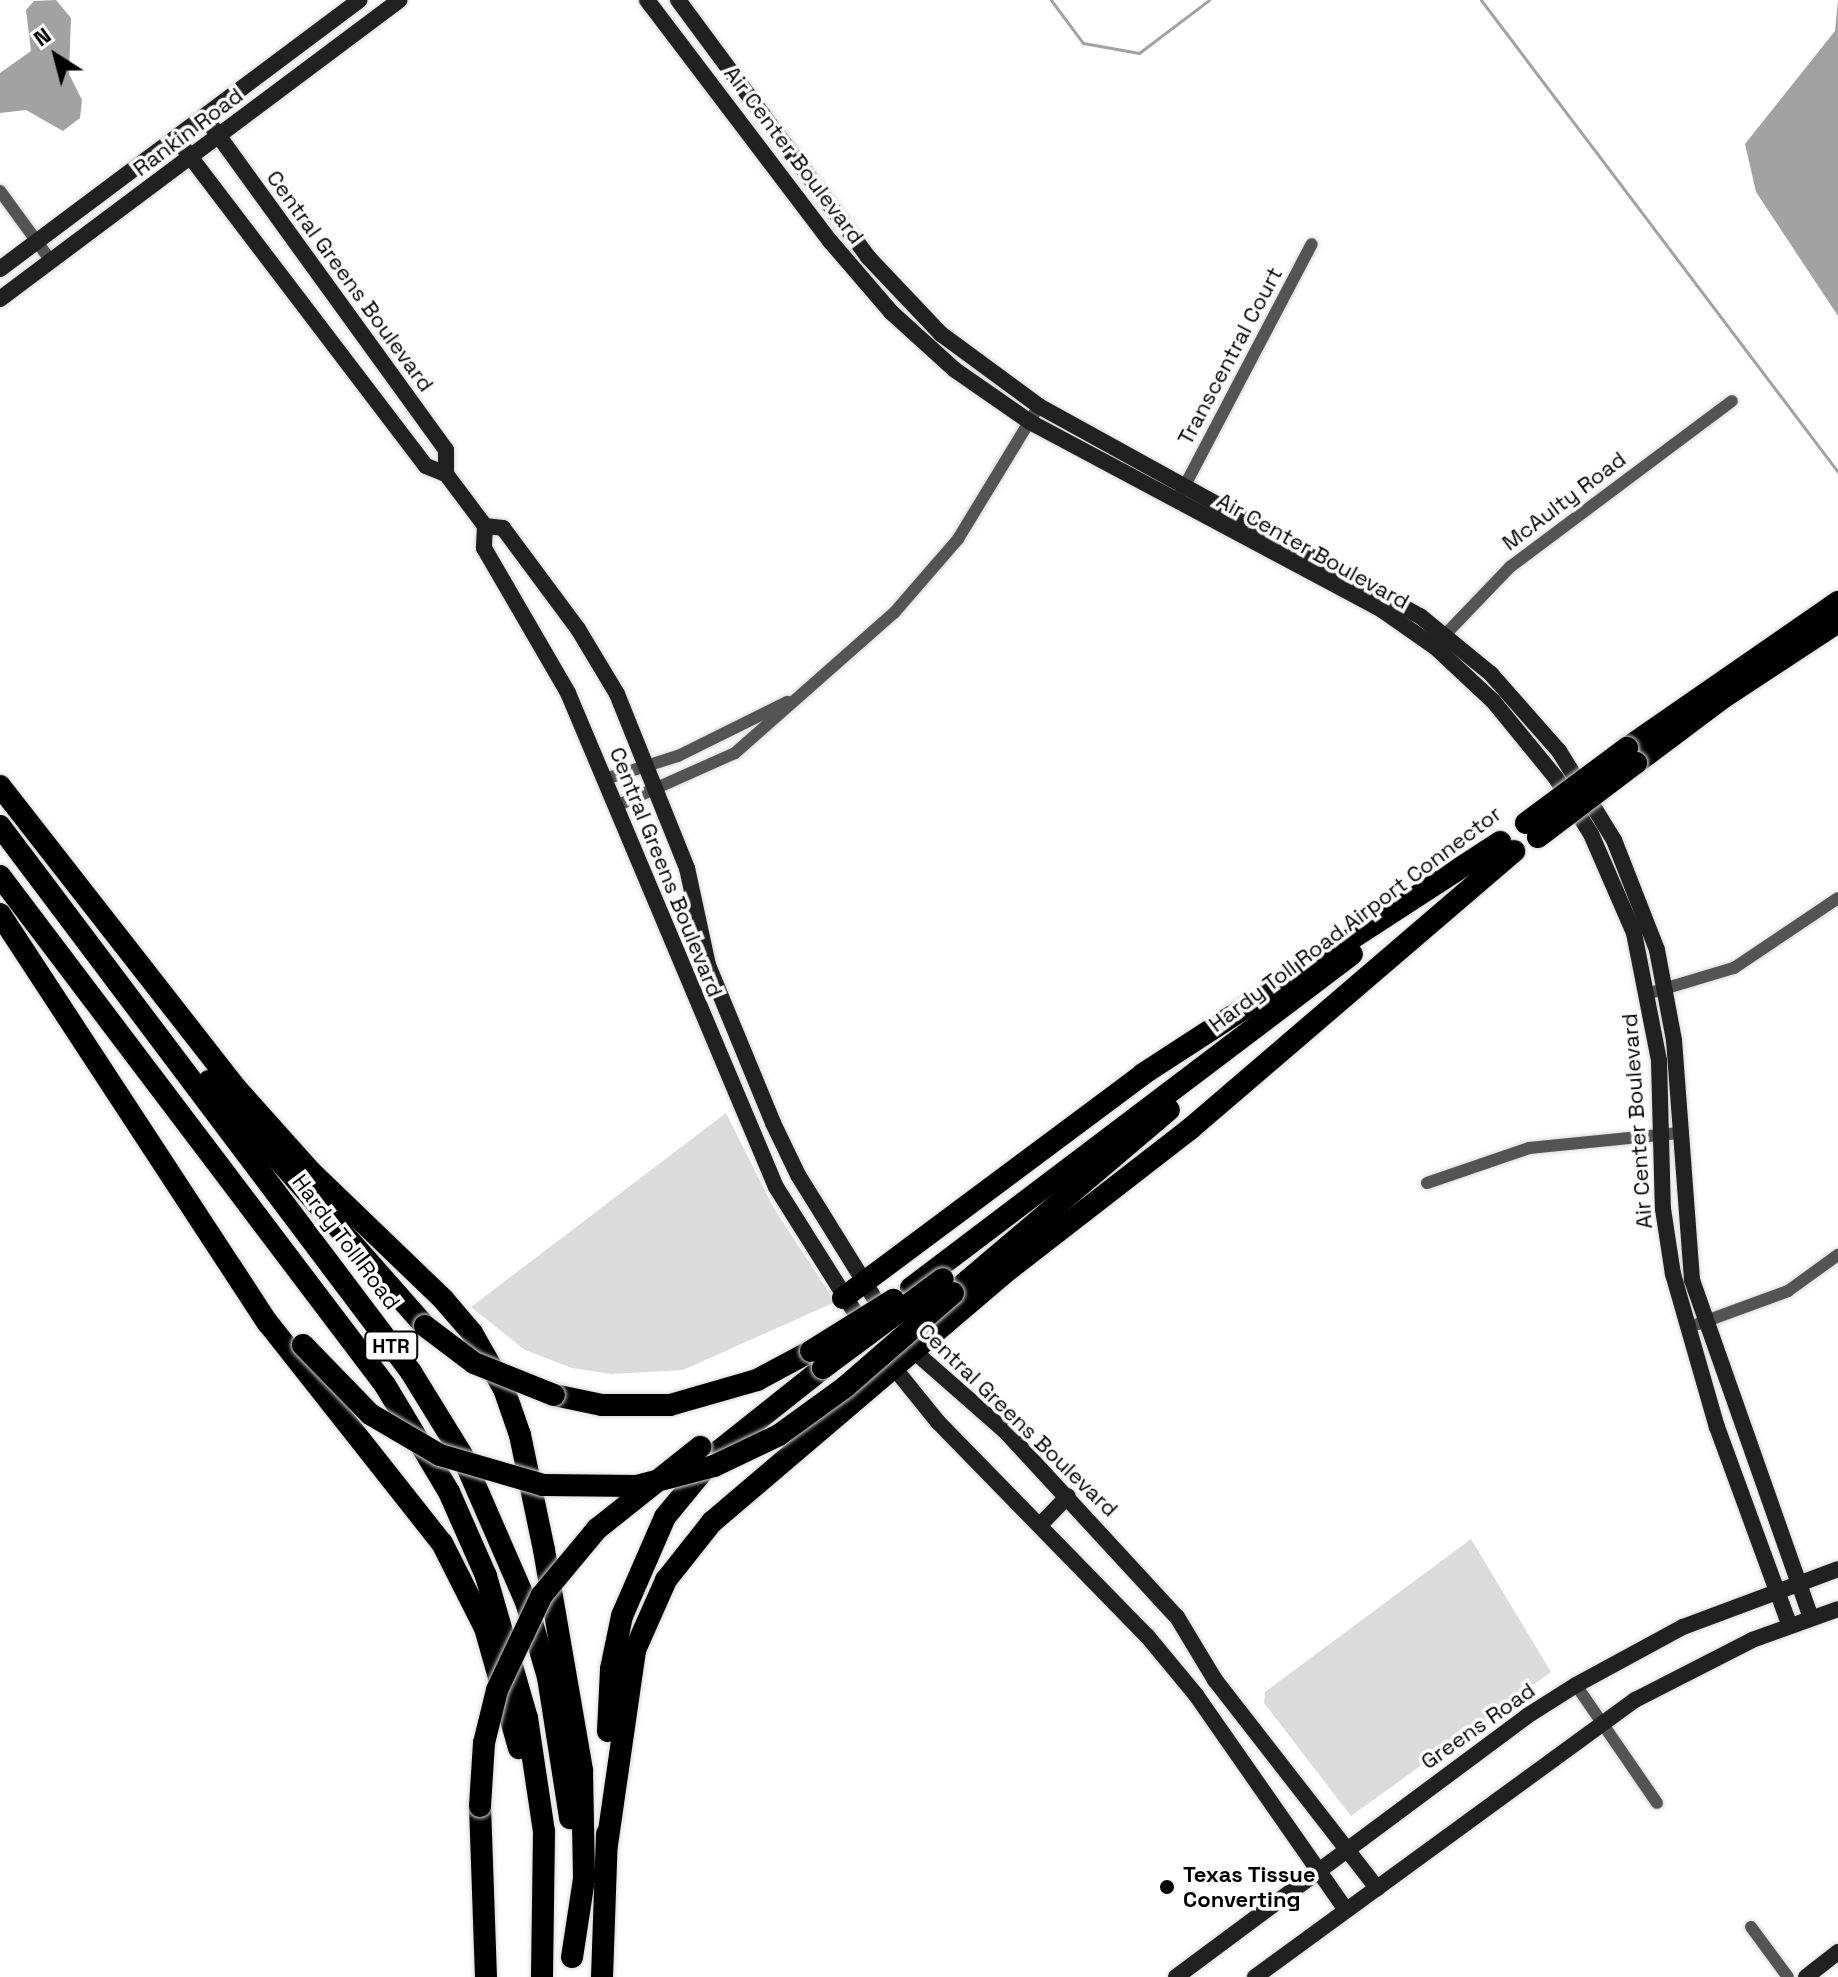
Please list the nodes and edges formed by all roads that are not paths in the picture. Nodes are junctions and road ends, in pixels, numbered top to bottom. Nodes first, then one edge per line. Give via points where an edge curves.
1 (360, 0) edge
2 (400, 0) edge
3 (647, 0) edge
4 (678, 0) edge
5 (702, 34) junction
6 (684, 47) junction
7 (205, 117) junction
8 (219, 137) junction
9 (176, 138) junction
10 (190, 158) junction
11 (0, 191) edge
12 (818, 191) junction
13 (802, 204) junction
14 (37, 241) junction
15 (1312, 244) dead end
16 (51, 261) junction
17 (0, 269) edge
18 (316, 271) junction
19 (292, 290) junction
20 (0, 299) edge
21 (904, 299) junction
22 (891, 312) junction
23 (1732, 401) dead end
24 (1039, 406) junction
25 (1030, 422) junction
26 (446, 474) junction
27 (1185, 486) junction
28 (1176, 502) junction
29 (485, 526) junction
30 (1302, 548) junction
31 (1296, 565) junction
32 (1838, 602) edge
33 (1838, 622) edge
34 (1440, 641) junction
35 (787, 702) junction
36 (1631, 756) junction
37 (646, 766) junction
38 (605, 779) junction
39 (0, 786) edge
40 (655, 791) junction
41 (616, 806) junction
42 (0, 826) edge
43 (1507, 847) junction
44 (0, 876) edge
45 (0, 883) edge
46 (46, 889) junction
47 (1838, 898) edge
48 (0, 914) edge
49 (1658, 992) junction
50 (1679, 1133) junction
51 (1661, 1134) junction
52 (798, 1175) junction
53 (1427, 1183) dead end
54 (776, 1187) junction
55 (1838, 1255) edge
56 (943, 1281) junction
57 (852, 1291) junction
58 (1695, 1325) junction
59 (911, 1351) junction
60 (817, 1360) junction
61 (893, 1367) junction
62 (1068, 1496) junction
63 (1040, 1525) junction
64 (1838, 1569) edge
65 (1800, 1579) junction
66 (1777, 1588) junction
67 (1838, 1609) edge
68 (1811, 1617) junction
69 (1789, 1624) junction
70 (1215, 1680) junction
71 (1576, 1685) junction
72 (1196, 1695) junction
73 (1600, 1723) junction
74 (1657, 1803) dead end
75 (607, 1845) junction
76 (1348, 1847) junction
77 (1318, 1870) junction
78 (1377, 1888) junction
79 (1346, 1910) junction
80 (1751, 1927) dead end
81 (545, 1934) junction
82 (1838, 1952) edge
83 (572, 1967) edge
84 (486, 1977) edge
85 (542, 1977) edge
86 (602, 1977) edge
87 (1176, 1977) edge
88 (1255, 1977) edge
89 (1788, 1977) edge
90 (1806, 1977) edge

1 - 7 street, Rankin Road
2 - 8 street, Rankin Road
3 - 6 street, Air Center Boulevard
4 - 5 street, Air Center Boulevard
5 - 6 street
5 - 12 street, Air Center Boulevard
6 - 13 street, Air Center Boulevard
7 - 8 street, Central Greens Boulevard
7 - 9 street, Rankin Road
8 - 10 street, Rankin Road
8 - 18 street, Central Greens Boulevard
9 - 10 street, Central Greens Boulevard
9 - 14 street, Rankin Road
10 - 16 street, Rankin Road
10 - 19 street, Central Greens Boulevard
11 - 14 street
12 - 13 street
12 - 21 street, Air Center Boulevard
13 - 22 street, Air Center Boulevard
14 - 16 street
14 - 17 street, Rankin Road
15 - 27 street, Transcentral Court
16 - 20 street, Rankin Road
18 - 19 street
18 - 26 street, Central Greens Boulevard via 446,450
19 - 26 street, Central Greens Boulevard via 426,466
21 - 22 street
21 - 24 street, Air Center Boulevard via 970,358
22 - 25 street, Air Center Boulevard via 955,370
23 - 34 street, McAulty Road via 1510,567
24 - 25 street
24 - 27 street, Air Center Boulevard
25 - 28 street, Air Center Boulevard
25 - 35 street via 974,516 929,575 894,613
26 - 29 street, Central Greens Boulevard
27 - 28 street, Transcentral Court
27 - 30 street, Air Center Boulevard
28 - 31 street, Air Center Boulevard
29 - 37 street, Central Greens Boulevard via 503,528 578,629 617,694
29 - 38 street, Central Greens Boulevard via 484,548 529,616
30 - 31 street
30 - 34 street, Air Center Boulevard via 1382,591
31 - 34 street, Air Center Boulevard
32 - 36 highway, Hardy Toll Road Airport Connector
33 - 36 highway, Hardy Toll Road Airport Connector
34 - 49 street, Air Center Boulevard via 1527,711 1563,773 1614,840 1639,896
35 - 37 street
35 - 40 street via 776,722 735,753
36 - 43 highway, Hardy Toll Road Airport Connector, bridge
37 - 38 street
37 - 40 street, Central Greens Boulevard
38 - 41 street, Central Greens Boulevard
39 - 83 highway via 235,1087 310,1171 443,1299 472,1333 504,1389 520,1435 544,1550 582,1771 584,1879
40 - 41 street
40 - 52 street, Central Greens Boulevard via 687,868 711,972
41 - 54 street, Central Greens Boulevard
42 - 46 highway, Hardy Toll Road / HTR
43 - 56 highway, Hardy Toll Road Airport Connector
43 - 56 highway, Hardy Toll Road Airport Connector
43 - 57 highway via 1143,1074
43 - 59 highway via 1190,1129
44 - 81 highway, HTR via 363,1355 449,1492 490,1586 527,1718 544,1832
45 - 56 highway, bridge via 303,1345 370,1414 440,1455 543,1485 637,1486 714,1466 779,1435 845,1387
46 - 60 highway, bridge via 122,970 289,1177 425,1326 474,1363 554,1395 602,1405 670,1405
46 - 83 highway, Hardy Toll Road / HTR via 411,1372 491,1512 538,1641 564,1758 574,1879
47 - 49 street via 1734,968
48 - 81 highway via 268,1323 417,1505 457,1570 493,1651 519,1747
49 - 50 street, Air Center Boulevard
49 - 51 street, Air Center Boulevard
50 - 51 street
50 - 58 street, Air Center Boulevard
51 - 53 street via 1529,1148
51 - 58 street, Air Center Boulevard via 1663,1209
52 - 54 street
52 - 57 street, Central Greens Boulevard
54 - 57 street, Central Greens Boulevard
55 - 58 street via 1788,1291
56 - 60 highway, bridge
56 - 60 highway, Hardy Toll Road Airport Connector, bridge via 911,1288
57 - 59 street, Central Greens Boulevard
57 - 61 street, Central Greens Boulevard
58 - 65 street, Air Center Boulevard
58 - 66 street, Air Center Boulevard
59 - 61 highway
59 - 62 street, Central Greens Boulevard via 1007,1433
60 - 75 highway via 695,1476 665,1517 631,1588 611,1669
60 - 84 highway, bridge via 597,1529 542,1595 497,1690 484,1743 480,1806
61 - 63 street, Central Greens Boulevard via 938,1422
61 - 75 highway via 725,1510 666,1580 644,1625 628,1678
62 - 63 street
62 - 70 street, Central Greens Boulevard via 1177,1617
63 - 72 street, Central Greens Boulevard
64 - 65 street, Greens Road
65 - 66 street, Greens Road
65 - 68 street, Air Center Boulevard
66 - 69 street, Air Center Boulevard
66 - 71 street, Greens Road via 1653,1641
67 - 68 street
68 - 69 street
69 - 73 street via 1697,1666
70 - 72 street
70 - 76 street, Central Greens Boulevard
71 - 73 street
71 - 76 street, Greens Road
72 - 77 street, Central Greens Boulevard
73 - 74 street
73 - 78 street
75 - 86 highway
76 - 77 street, Greens Road
76 - 78 street, Central Greens Boulevard
77 - 79 street, Central Greens Boulevard
77 - 87 street, Greens Road
78 - 79 street
79 - 88 street
80 - 89 street
81 - 85 highway, HTR
82 - 90 street

